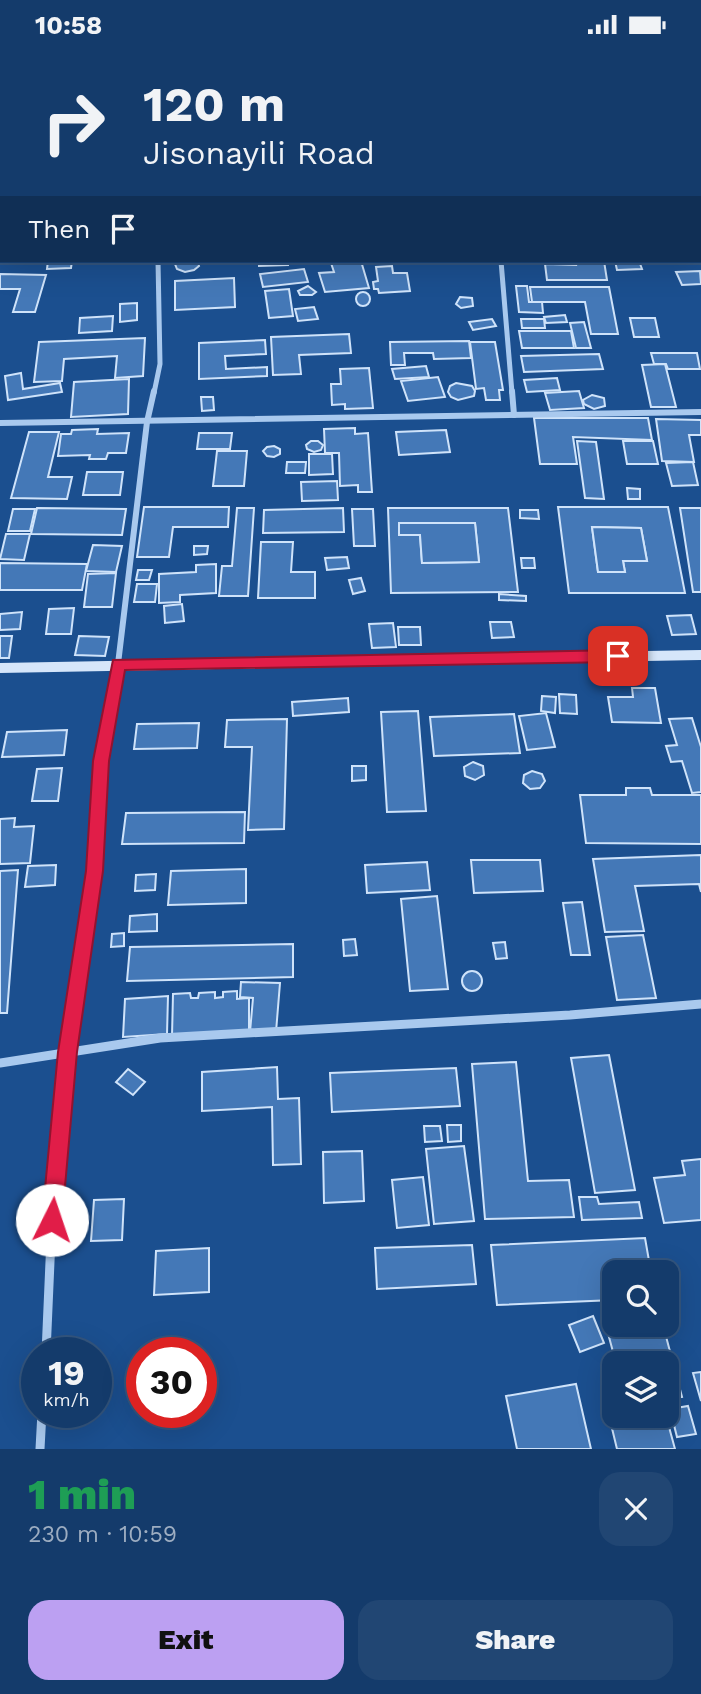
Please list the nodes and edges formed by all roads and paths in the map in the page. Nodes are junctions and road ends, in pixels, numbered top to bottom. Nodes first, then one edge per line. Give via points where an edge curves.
1 (158, 263) edge
2 (501, 263) edge
3 (701, 412) edge
4 (514, 415) junction
5 (147, 422) junction
6 (0, 423) edge
7 (701, 655) edge
8 (118, 664) junction
9 (0, 668) edge
10 (701, 1004) edge
11 (67, 1052) junction
12 (0, 1063) edge
13 (47, 1337) edge
14 (41, 1428) edge
15 (40, 1449) edge

1 - 5 street via 160,364
2 - 4 street
3 - 4 street
4 - 5 street
5 - 6 street
5 - 8 street
7 - 8 street
8 - 9 street
8 - 11 street via 101,761 94,871
10 - 11 street via 160,1038
11 - 12 street
11 - 13 street
14 - 15 street

